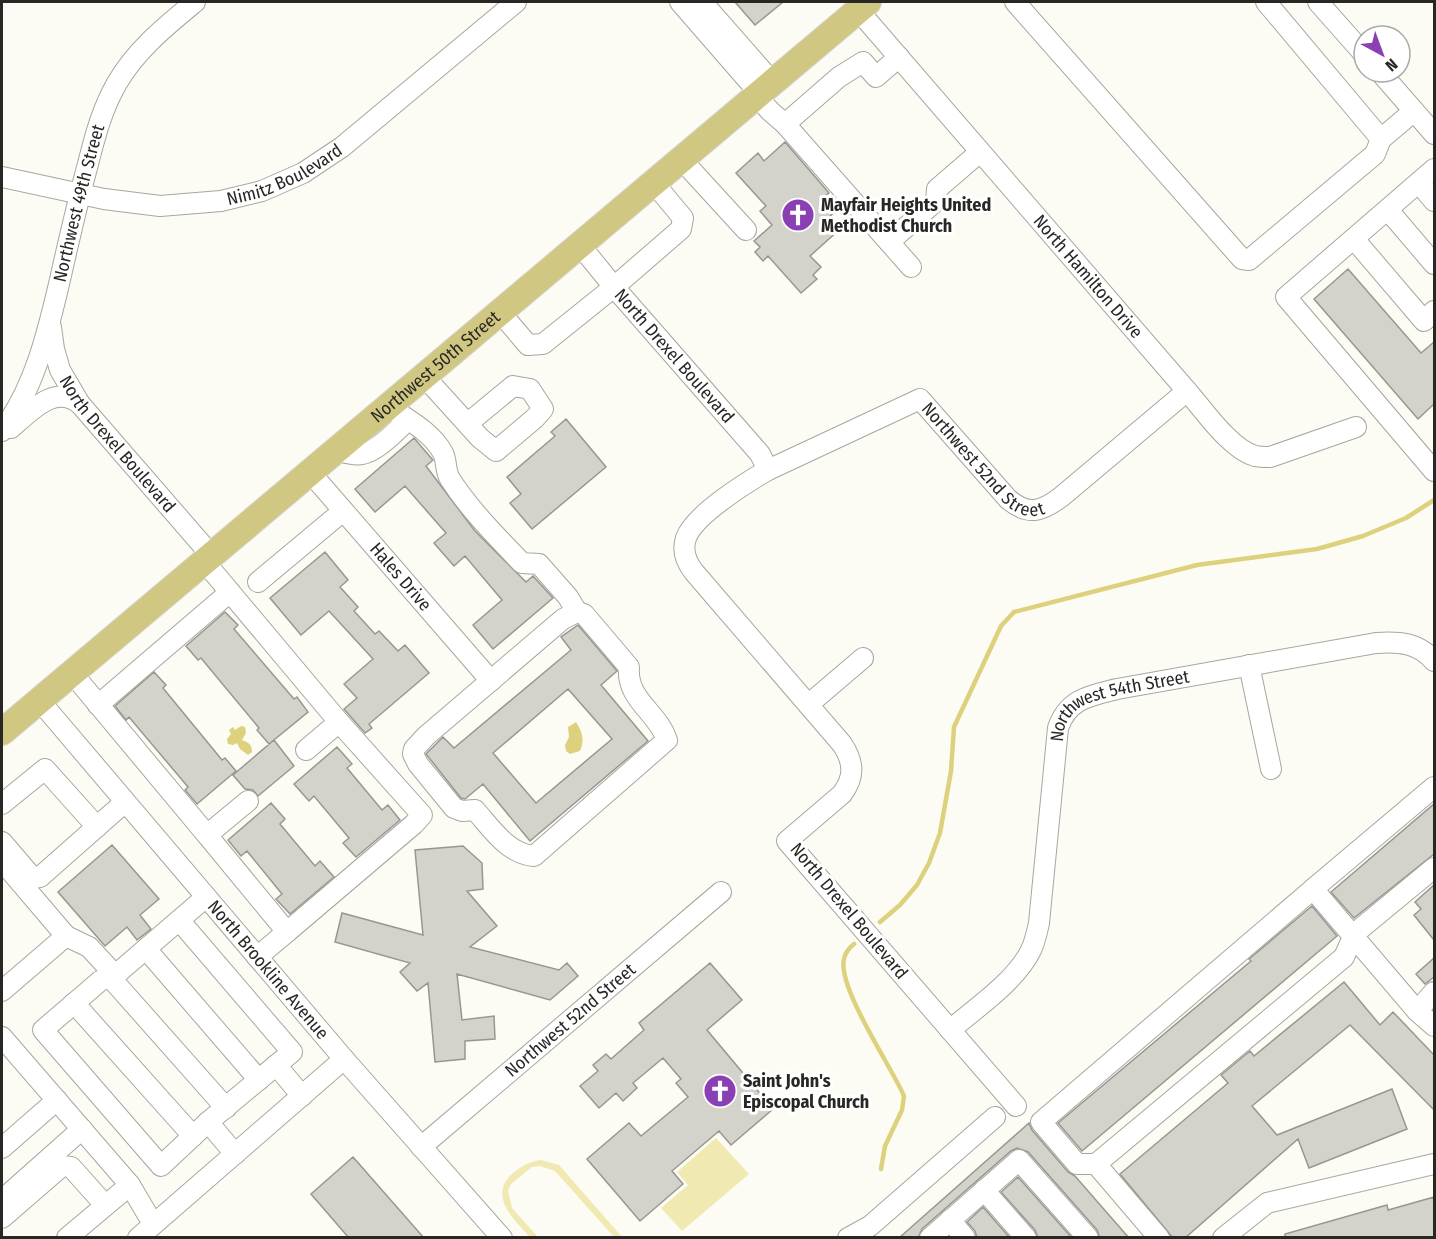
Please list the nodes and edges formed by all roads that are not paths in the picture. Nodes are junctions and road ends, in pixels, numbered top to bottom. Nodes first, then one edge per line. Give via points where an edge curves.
1 (195, 2) edge
2 (516, 2) edge
3 (680, 2) edge
4 (702, 2) edge
5 (1015, 2) edge
6 (1266, 2) edge
7 (1318, 2) edge
8 (863, 6) edge
9 (1352, 40) edge
10 (899, 57) junction
11 (1390, 84) edge
12 (763, 91) junction
13 (1414, 111) junction
14 (785, 124) junction
15 (1434, 134) edge
16 (1381, 139) junction
17 (980, 152) junction
18 (681, 159) junction
19 (1434, 169) edge
20 (2, 177) edge
21 (653, 182) junction
22 (1419, 183) junction
23 (80, 194) junction
24 (1434, 201) edge
25 (1388, 210) junction
26 (746, 230) dead end
27 (1354, 239) junction
28 (889, 242) junction
29 (579, 244) junction
30 (1434, 264) edge
31 (911, 267) dead end
32 (614, 287) junction
33 (499, 311) junction
34 (1434, 311) edge
35 (50, 321) junction
36 (423, 375) junction
37 (1187, 391) junction
38 (80, 404) junction
39 (387, 405) junction
40 (408, 420) junction
41 (467, 424) dead end
42 (1356, 427) dead end
43 (2, 433) edge
44 (334, 450) junction
45 (768, 470) junction
46 (309, 471) junction
47 (1434, 471) edge
48 (343, 510) junction
49 (684, 549) joint
50 (207, 558) junction
51 (258, 582) dead end
52 (230, 592) junction
53 (577, 612) junction
54 (863, 658) dead end
55 (1434, 662) edge
56 (1250, 665) junction
57 (72, 672) junction
58 (490, 681) junction
59 (39, 700) junction
60 (809, 704) junction
61 (98, 705) junction
62 (339, 722) junction
63 (2, 732) edge
64 (306, 750) dead end
65 (1271, 769) dead end
66 (1434, 787) edge
67 (248, 801) dead end
68 (125, 802) junction
69 (2, 804) edge
70 (97, 827) junction
71 (207, 836) junction
72 (2, 842) edge
73 (2, 861) edge
74 (1434, 868) edge
75 (1313, 889) junction
76 (721, 892) dead end
77 (206, 897) junction
78 (179, 920) junction
79 (287, 932) junction
80 (66, 936) junction
81 (1353, 937) junction
82 (146, 949) junction
83 (257, 957) junction
84 (111, 975) junction
85 (2, 991) edge
86 (1434, 992) edge
87 (74, 1003) junction
88 (1417, 1011) junction
89 (1434, 1026) edge
90 (950, 1030) junction
91 (2, 1037) edge
92 (344, 1059) junction
93 (276, 1065) junction
94 (259, 1080) junction
95 (302, 1096) junction
96 (57, 1100) junction
97 (1016, 1106) dead end
98 (226, 1108) junction
99 (995, 1117) dead end
100 (208, 1122) junction
101 (82, 1129) junction
102 (193, 1136) junction
103 (421, 1147) junction
104 (2, 1148) edge
105 (235, 1154) junction
106 (1096, 1164) junction
107 (1434, 1164) edge
108 (130, 1185) junction
109 (984, 1190) junction
110 (2, 1200) edge
111 (105, 1206) junction
112 (2, 1218) edge
113 (950, 1220) junction
114 (153, 1224) junction
115 (851, 1237) edge
116 (67, 1238) edge
117 (138, 1238) edge
118 (502, 1238) edge
119 (930, 1238) edge
120 (965, 1238) edge
121 (1026, 1238) edge
122 (1088, 1238) edge
123 (1159, 1238) edge
124 (1223, 1238) edge

1 - 23 street, Northwest 49th Street via 142,48 118,81 100,119
2 - 23 street, Nimitz Boulevard via 342,147 283,183 221,201 181,205 121,202
3 - 12 street
4 - 12 street
5 - 16 street via 1242,259 1249,260 1367,161
6 - 16 street
7 - 9 street
8 - 10 street, North Hamilton Drive
8 - 12 main road, Northwest 50th Street
10 - 14 street via 876,77 863,62 839,77
10 - 17 street, North Hamilton Drive
11 - 13 street
12 - 14 street via 770,111
12 - 18 main road, Northwest 50th Street
13 - 15 street
13 - 16 street
14 - 28 street
17 - 28 street via 937,189 936,201
17 - 37 street, North Hamilton Drive
18 - 21 main road, Northwest 50th Street
18 - 26 street
19 - 22 street
20 - 23 street, Nimitz Boulevard
21 - 29 main road, Northwest 50th Street
21 - 32 street via 683,218 681,229
22 - 24 street
22 - 25 street
23 - 35 street, Northwest 49th Street
25 - 27 street
25 - 30 street
27 - 34 street via 1424,321
27 - 47 street via 1286,297
28 - 31 street
29 - 32 street, North Drexel Boulevard
29 - 33 main road, Northwest 50th Street
32 - 33 street via 543,344 528,345
32 - 45 street, North Drexel Boulevard via 760,454
33 - 36 main road, Northwest 50th Street
35 - 38 street, North Drexel Boulevard via 60,370
35 - 43 street, Northwest 49th Street via 28,387
36 - 39 main road, Northwest 50th Street
36 - 41 street
37 - 42 street, North Hamilton Drive via 1225,435 1255,456 1279,455
37 - 45 street, Northwest 52nd Street via 1050,506 1038,510 1016,506 1008,499 920,399
38 - 43 street, Northwest 49th Street via 66,396 50,398
38 - 50 street, North Drexel Boulevard
39 - 40 street
39 - 44 main road, Northwest 50th Street
40 - 44 street via 365,454
40 - 53 street via 443,453 450,478 495,535 522,563 540,564
44 - 46 main road, Northwest 50th Street
45 - 49 street, Northwest 52nd Street via 694,525 686,536
46 - 48 street, Hales Drive
46 - 50 main road, Northwest 50th Street
48 - 51 street
48 - 58 street, Hales Drive
49 - 60 street, North Drexel Boulevard via 694,572
50 - 52 street, North Drexel Boulevard
50 - 57 main road, Northwest 50th Street
52 - 61 street
52 - 62 street, North Drexel Boulevard
53 - 58 street via 563,619
53 - 58 street via 584,614 629,667 631,690 664,731 666,740 534,856 522,855 506,845 475,810 454,808 413,754 426,736
54 - 60 street
55 - 56 street, Northwest 54th Street via 1421,649 1394,642
56 - 65 street
56 - 90 street, Northwest 54th Street via 1117,689 1092,695 1069,707 1058,728 1035,939 1010,978
57 - 59 main road, Northwest 50th Street
57 - 61 street
59 - 63 main road, Northwest 50th Street
59 - 68 street, North Brookline Avenue
60 - 90 street, North Drexel Boulevard via 848,752 852,774 842,794 787,841
61 - 71 street
62 - 64 street
62 - 79 street, North Drexel Boulevard via 422,815
66 - 75 street
67 - 71 street
68 - 70 street
68 - 77 street, North Brookline Avenue
69 - 70 street via 45,769
70 - 72 street via 36,878
71 - 79 street
73 - 80 street
74 - 81 street
75 - 81 street
75 - 106 street via 1041,1122 1077,1164
76 - 103 street, Northwest 52nd Street
77 - 78 street
77 - 83 street, North Brookline Avenue
78 - 82 street
78 - 93 street via 292,1052
79 - 83 street
80 - 84 street via 89,947
80 - 85 street
81 - 88 street
81 - 106 street via 1344,957
82 - 84 street
82 - 94 street
83 - 92 street, North Brookline Avenue
84 - 87 street
84 - 98 street
86 - 88 street
87 - 102 street
87 - 102 street via 43,1030 161,1166
88 - 89 street
90 - 97 street, North Drexel Boulevard
91 - 96 street
92 - 95 street
92 - 103 street, North Brookline Avenue
93 - 94 street
93 - 95 street
94 - 98 street
95 - 105 street
96 - 101 street
96 - 104 street
98 - 100 street
99 - 115 street via 870,1227
100 - 102 street
100 - 105 street
101 - 108 street
101 - 110 street
103 - 118 street, North Brookline Avenue
105 - 114 street
106 - 123 street
107 - 124 street via 1267,1203
108 - 111 street
108 - 114 street
109 - 113 street
109 - 121 street
109 - 122 street via 1019,1160
111 - 112 street via 71,1167 62,1166
111 - 116 street
113 - 119 street
113 - 120 street
114 - 117 street

